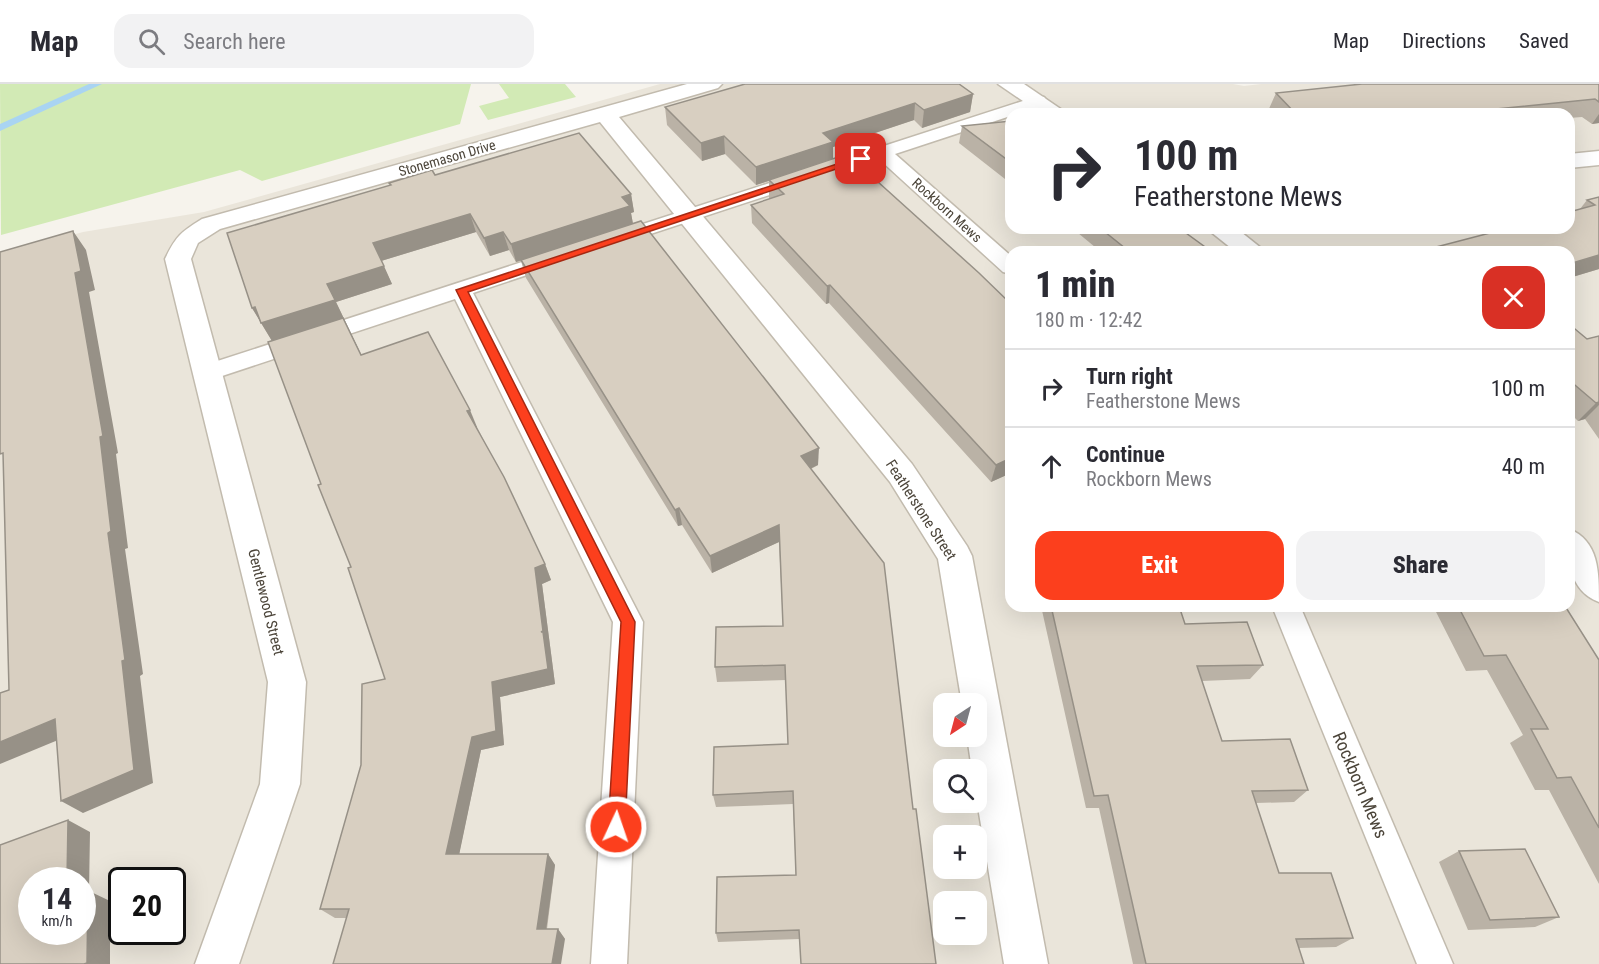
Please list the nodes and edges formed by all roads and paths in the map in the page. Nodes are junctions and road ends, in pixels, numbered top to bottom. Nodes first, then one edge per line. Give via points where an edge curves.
1 (711, 84) edge
2 (1009, 84) edge
3 (1038, 101) junction
4 (1017, 108) edge
5 (1048, 108) edge
6 (1005, 112) edge
7 (605, 114) junction
8 (883, 153) junction
9 (1599, 158) edge
10 (1575, 160) edge
11 (690, 214) junction
12 (1228, 234) edge
13 (187, 239) joint
14 (1244, 246) edge
15 (1005, 262) edge
16 (461, 290) junction
17 (207, 373) junction
18 (1575, 552) edge
19 (1599, 587) edge
20 (1288, 612) edge
21 (217, 964) edge
22 (609, 964) edge
23 (1026, 964) edge
24 (1435, 964) edge

1 - 7 street, Stonemason Drive
2 - 3 street
3 - 4 lane
3 - 5 street
6 - 8 lane
7 - 11 street, Featherstone Street
7 - 13 street, Stonemason Drive via 212,224
8 - 11 lane
8 - 15 lane, Rockborn Mews
9 - 10 street
11 - 16 lane
11 - 23 street, Featherstone Street via 901,473 955,556
12 - 14 street
13 - 17 street, Gentlewood Street via 178,259
16 - 17 lane
16 - 22 lane via 628,622
17 - 21 street, Gentlewood Street via 287,682 280,784
18 - 19 street
20 - 24 lane, Rockborn Mews

